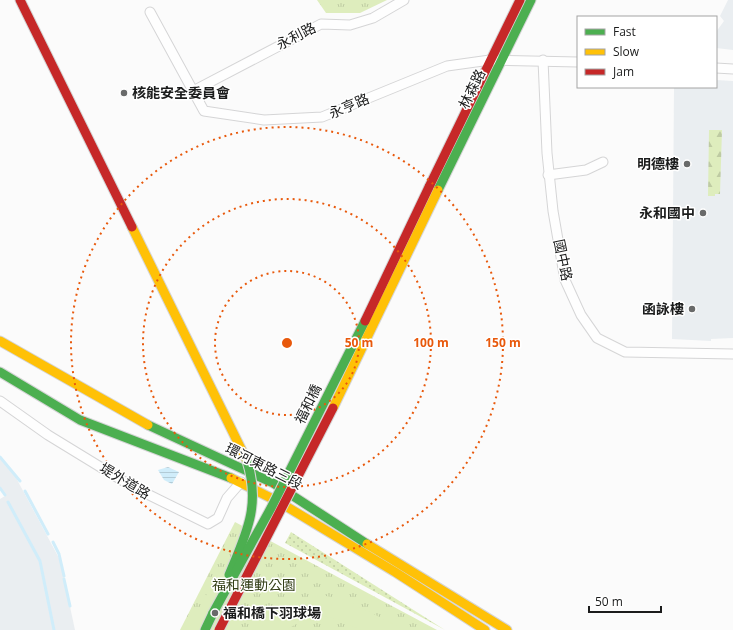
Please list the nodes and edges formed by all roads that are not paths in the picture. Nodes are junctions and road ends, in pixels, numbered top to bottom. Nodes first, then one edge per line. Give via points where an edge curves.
1 (20, 0) edge
2 (404, 0) edge
3 (520, 0) edge
4 (532, 0) edge
5 (150, 12) dead end
6 (490, 60) junction
7 (502, 60) junction
8 (543, 60) junction
9 (577, 62) edge
10 (717, 68) edge
11 (733, 69) edge
12 (193, 91) junction
13 (603, 162) dead end
14 (548, 175) junction
15 (428, 187) joint
16 (438, 190) joint
17 (0, 341) edge
18 (733, 354) edge
19 (0, 372) edge
20 (0, 402) edge
21 (241, 482) junction
22 (441, 602) junction
23 (214, 613) junction
24 (205, 630) edge
25 (219, 630) edge
26 (476, 630) edge
27 (485, 630) edge
28 (507, 630) edge

1 - 23 street, bridge via 247,461 252,476 255,499 250,519
2 - 12 street, 永利路 via 373,18 350,25 321,24
3 - 6 street, 林森路
4 - 7 street, 林森路
5 - 12 street, 永亨路
6 - 7 street, 永亨路
6 - 12 street, 永亨路 via 447,66 322,118 264,120 204,111
6 - 15 street, 林森路
7 - 8 street, 永亨路
7 - 16 street, 林森路
8 - 9 street, 永亨路
8 - 14 street, 國中路
10 - 11 street
13 - 14 street via 586,170
14 - 18 street, 國中路 via 565,280 581,315 597,338 625,352
15 - 23 street, 福和橋, bridge via 314,424 251,548
16 - 25 street, 福和橋, bridge via 334,404
17 - 28 street, 環河東路三段 via 160,432 273,483
19 - 21 street, 環河東路三段 via 80,420
20 - 21 street, 堤外道路 via 133,487 208,524 218,518 227,498
21 - 22 street, 環河東路三段 via 279,502
22 - 26 street
22 - 27 street, 環河東路三段
23 - 24 street, 福和橋

